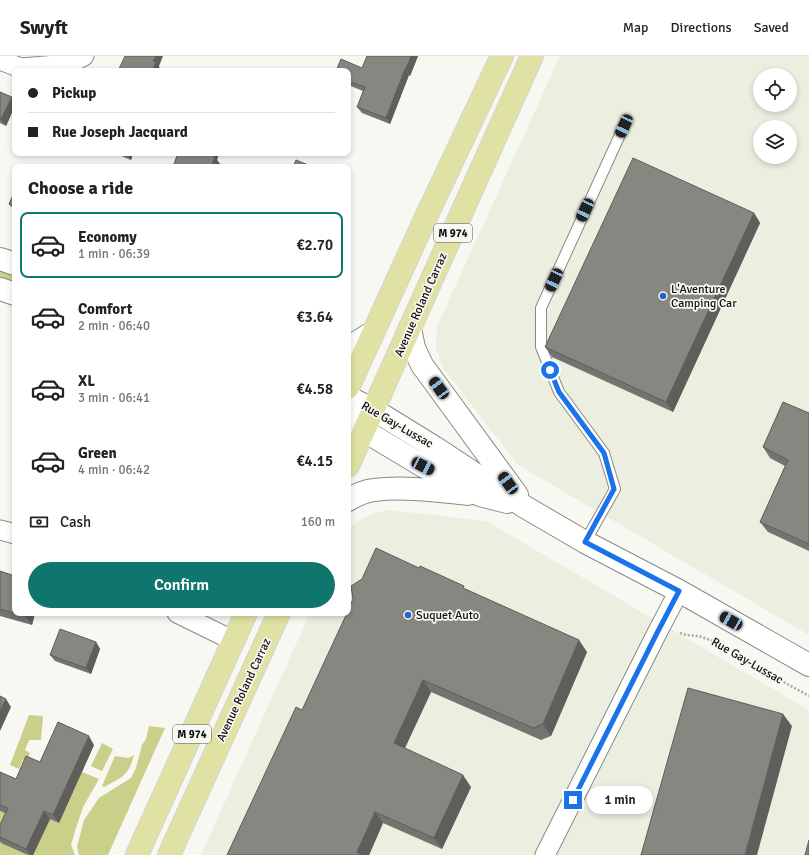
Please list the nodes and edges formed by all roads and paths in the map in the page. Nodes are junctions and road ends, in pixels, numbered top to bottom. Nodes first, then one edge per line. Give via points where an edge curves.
1 (84, 56) edge
2 (502, 56) edge
3 (532, 56) edge
4 (0, 60) edge
5 (624, 126) dead end
6 (0, 259) edge
7 (12, 263) edge
8 (0, 289) edge
9 (12, 293) edge
10 (410, 328) junction
11 (373, 332) junction
12 (351, 346) edge
13 (351, 381) edge
14 (351, 398) edge
15 (374, 410) junction
16 (356, 426) edge
17 (351, 451) edge
18 (480, 495) junction
19 (351, 498) edge
20 (526, 507) junction
21 (0, 530) edge
22 (12, 533) edge
23 (585, 542) junction
24 (679, 591) junction
25 (183, 616) edge
26 (245, 616) edge
27 (278, 616) edge
28 (662, 623) junction
29 (234, 641) junction
30 (809, 666) edge
31 (809, 696) edge
32 (137, 855) edge
33 (169, 855) edge
34 (545, 855) edge

1 - 4 street via 68,64 21,68
2 - 11 main road, M 974
3 - 10 main road, Avenue Roland Carraz / M 974
5 - 23 lane via 541,308 543,354 559,392 604,453 614,489
6 - 7 main road
8 - 9 main road
10 - 15 main road, Avenue Roland Carraz / M 974
10 - 20 main road via 414,348 422,365
11 - 12 main road
11 - 13 main road, M 974
14 - 15 main road, Rue Gay-Lussac
15 - 16 main road, Avenue Roland Carraz / M 974
15 - 20 main road, Rue Gay-Lussac
16 - 17 main road, Avenue Roland Carraz / M 974
16 - 18 main road, Rue Gay-Lussac via 423,466
18 - 19 main road via 394,488 373,490
18 - 20 main road, Rue Gay-Lussac
20 - 23 main road, Rue Gay-Lussac
21 - 22 street
23 - 24 main road, Rue Gay-Lussac
24 - 28 street
24 - 30 main road, Rue Gay-Lussac
25 - 29 street
26 - 29 main road, M 974
27 - 33 main road, Avenue Roland Carraz / M 974
28 - 31 path, Rue Gay-Lussac via 686,635 713,641
28 - 34 street
29 - 32 main road, M 974

